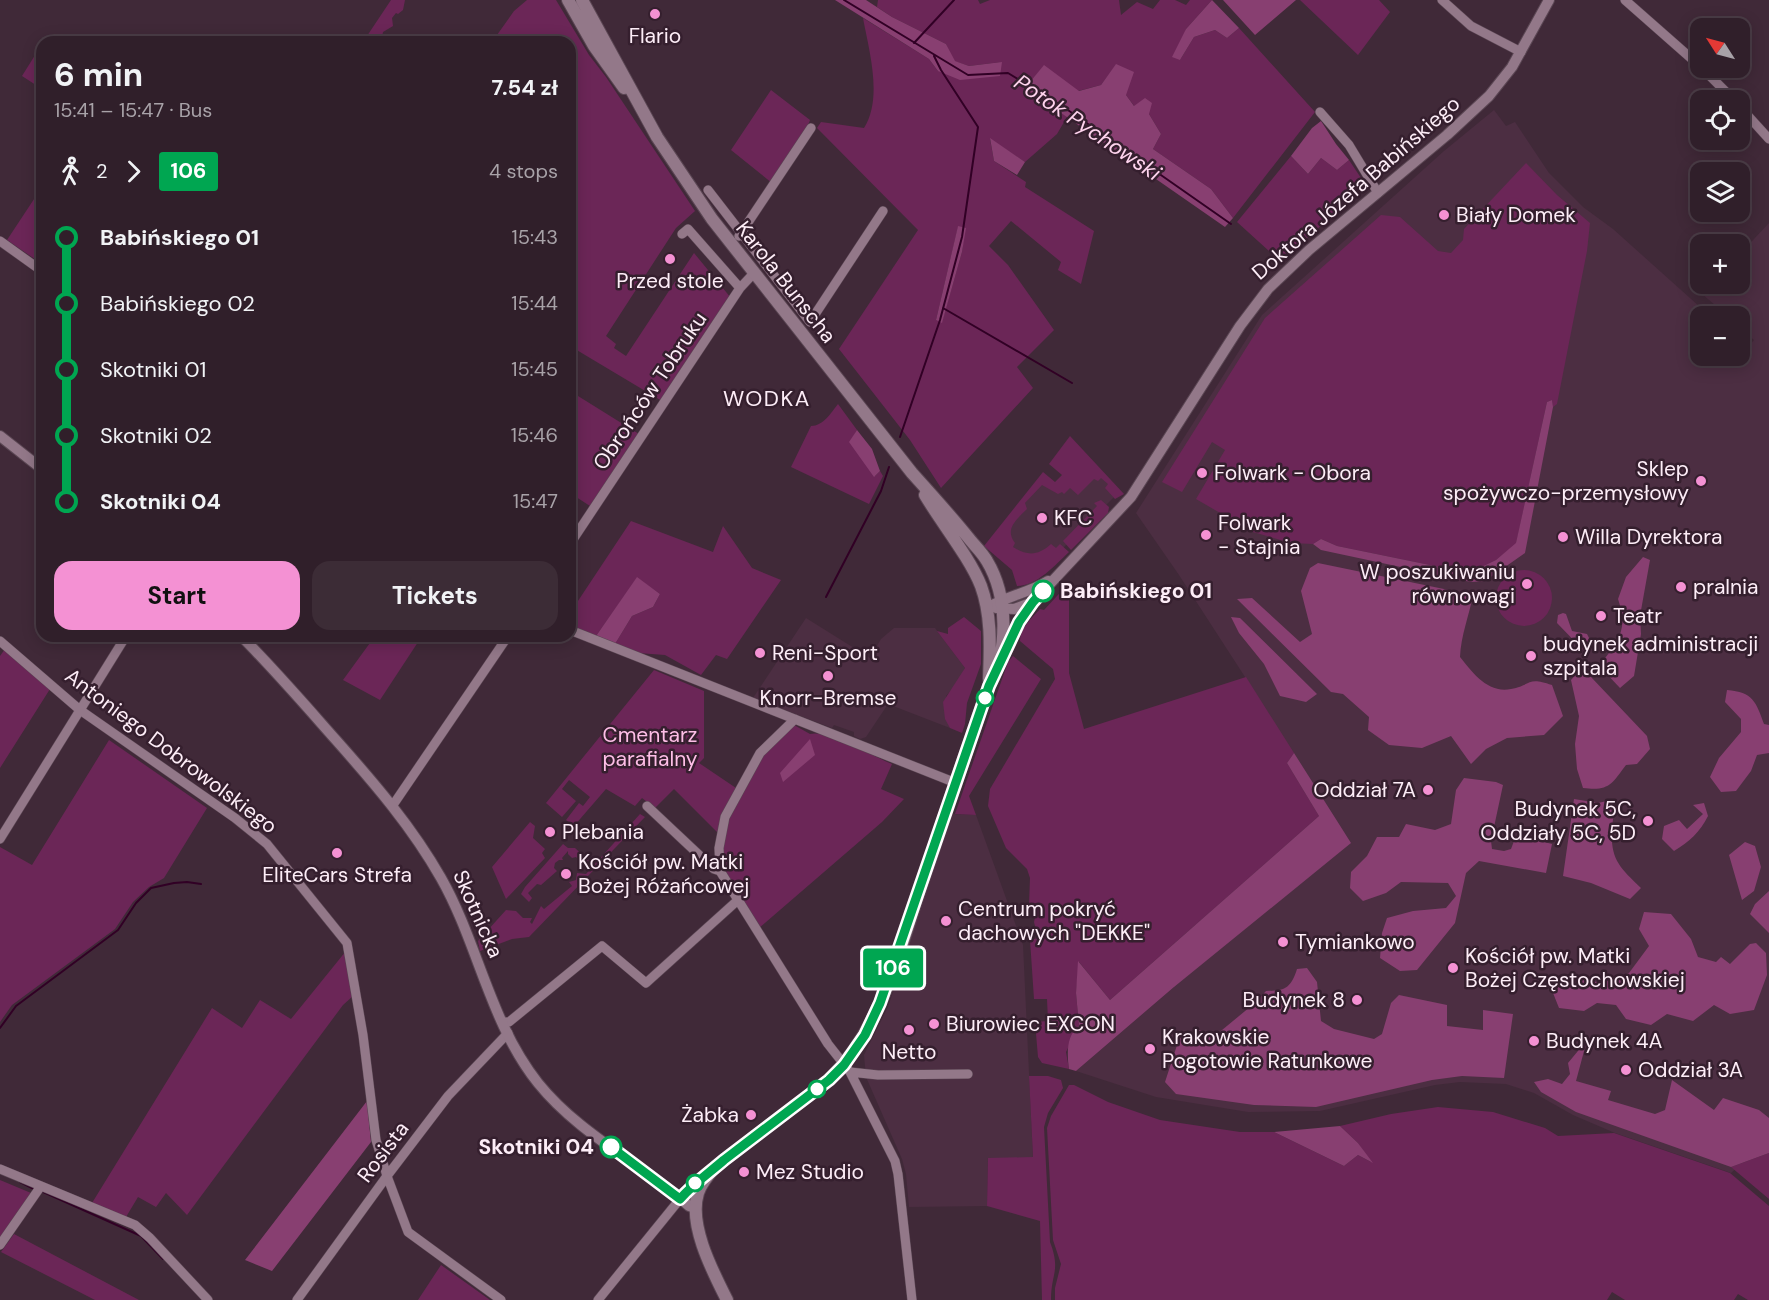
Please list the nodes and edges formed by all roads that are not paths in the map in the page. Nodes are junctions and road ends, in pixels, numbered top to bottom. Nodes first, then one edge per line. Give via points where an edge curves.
1 (568, 0) edge
2 (582, 0) edge
3 (1442, 0) edge
4 (1550, 0) edge
5 (1625, 0) edge
6 (1521, 52) junction
7 (1690, 57) edge
8 (1712, 78) edge
9 (1724, 90) edge
10 (640, 108) junction
11 (1320, 112) dead end
12 (1750, 118) edge
13 (811, 128) dead end
14 (1769, 140) edge
15 (708, 190) dead end
16 (1378, 193) junction
17 (883, 211) dead end
18 (741, 233) junction
19 (682, 234) dead end
20 (0, 241) edge
21 (730, 243) junction
22 (36, 267) edge
23 (754, 273) junction
24 (740, 288) junction
25 (0, 436) edge
26 (36, 464) edge
27 (912, 473) junction
28 (576, 535) edge
29 (1056, 575) junction
30 (1033, 602) junction
31 (1000, 604) junction
32 (987, 608) junction
33 (576, 632) edge
34 (0, 641) edge
35 (122, 642) edge
36 (247, 642) edge
37 (504, 642) edge
38 (1000, 659) junction
39 (989, 686) junction
40 (81, 710) junction
41 (795, 719) junction
42 (956, 783) junction
43 (393, 805) junction
44 (648, 806) dead end
45 (0, 839) edge
46 (720, 872) junction
47 (738, 900) junction
48 (502, 1022) junction
49 (508, 1033) junction
50 (847, 1068) junction
51 (968, 1074) dead end
52 (0, 1169) edge
53 (710, 1173) junction
54 (387, 1176) junction
55 (40, 1186) junction
56 (682, 1197) junction
57 (696, 1204) junction
58 (0, 1245) edge
59 (208, 1300) edge
60 (297, 1300) edge
61 (501, 1300) edge
62 (598, 1300) edge
63 (727, 1300) edge
64 (912, 1300) edge

1 - 10 main road, Karola Bunscha via 610,69
2 - 10 main road, Karola Bunscha
3 - 6 street via 1471,26
4 - 6 street, Doktora Józefa Babińskiego
5 - 7 street
6 - 16 street, Doktora Józefa Babińskiego via 1502,81 1473,112
8 - 9 street
10 - 21 main road, Karola Bunscha
11 - 16 street via 1349,145
12 - 14 street
13 - 18 street
15 - 18 street
16 - 29 street, Doktora Józefa Babińskiego via 1268,289 1240,326 1131,497
17 - 18 street via 810,322
18 - 21 street
19 - 24 street via 688,229
20 - 22 street
21 - 23 main road, Karola Bunscha
23 - 24 street, Obrońców Tobruku
23 - 27 main road, Karola Bunscha
24 - 28 street, Obrońców Tobruku
25 - 26 street
27 - 31 main road, Karola Bunscha via 987,562
27 - 32 main road, Karola Bunscha via 975,573
29 - 30 street, Doktora Józefa Babińskiego
29 - 31 street, Doktora Józefa Babińskiego
30 - 31 street, Doktora Józefa Babińskiego via 1020,608
30 - 38 street, Doktora Józefa Babińskiego
31 - 32 street, Doktora Józefa Babińskiego
31 - 38 main road, Karola Bunscha
32 - 39 main road, Doktora Józefa Babińskiego
33 - 41 street
34 - 40 street, Antoniego Dobrowolskiego
35 - 40 street
36 - 43 street, Skotnicka
37 - 43 street
38 - 39 main road, Doktora Józefa Babińskiego
39 - 42 main road, Doktora Józefa Babińskiego
40 - 45 street
40 - 54 street, Antoniego Dobrowolskiego via 267,844 347,943 376,1140
41 - 42 street
41 - 46 street via 760,753 725,817 719,848
42 - 50 main road, Doktora Józefa Babińskiego via 880,1003
43 - 48 street, Skotnicka via 442,878
44 - 46 street
46 - 47 street
47 - 48 street via 646,983 602,946 509,1022
47 - 50 street
48 - 49 street, Skotnicka
49 - 54 street, Rosista via 448,1096
49 - 56 street, Skotnicka via 552,1100 585,1129
50 - 51 street via 878,1075
50 - 53 main road, Doktora Józefa Babińskiego
50 - 64 street via 895,1161
52 - 55 street
53 - 56 street
53 - 57 main road via 698,1192
54 - 60 street, Rosista
54 - 61 street, Antoniego Dobrowolskiego via 408,1232
55 - 58 street
55 - 59 street via 135,1225
56 - 57 street, Skotnicka
56 - 62 street
57 - 63 main road via 700,1238

